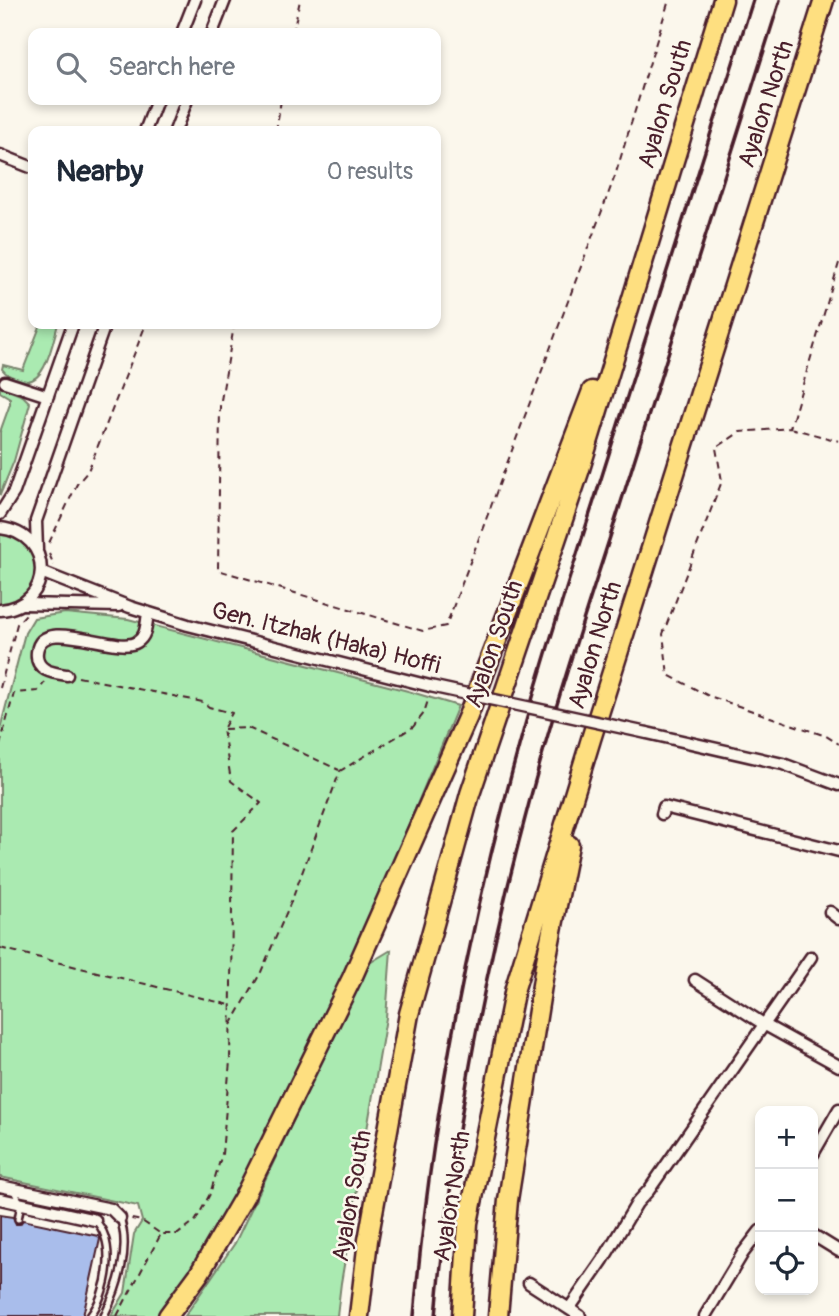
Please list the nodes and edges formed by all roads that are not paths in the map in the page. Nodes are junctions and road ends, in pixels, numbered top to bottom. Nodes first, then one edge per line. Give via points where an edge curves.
1 (195, 0) edge
2 (225, 0) edge
3 (723, 0) edge
4 (824, 0) edge
5 (184, 28) edge
6 (214, 28) edge
7 (155, 105) edge
8 (185, 105) edge
9 (147, 126) edge
10 (177, 126) edge
11 (0, 155) edge
12 (28, 166) edge
13 (645, 250) junction
14 (72, 329) edge
15 (103, 329) edge
16 (5, 382) dead end
17 (48, 396) junction
18 (0, 514) edge
19 (0, 527) edge
20 (42, 549) junction
21 (41, 572) junction
22 (27, 607) junction
23 (130, 607) junction
24 (0, 610) edge
25 (148, 613) junction
26 (68, 675) road end
27 (591, 739) junction
28 (839, 785) edge
29 (662, 814) dead end
30 (839, 851) edge
31 (811, 957) dead end
32 (695, 980) dead end
33 (765, 1025) junction
34 (839, 1066) edge
35 (839, 1110) edge
36 (818, 1146) edge
37 (0, 1186) edge
38 (13, 1188) junction
39 (0, 1199) edge
40 (21, 1203) junction
41 (120, 1218) joint
42 (18, 1219) dead end
43 (95, 1220) joint
44 (759, 1232) edge
45 (818, 1238) edge
46 (839, 1251) edge
47 (529, 1283) dead end
48 (569, 1309) junction
49 (90, 1316) edge
50 (104, 1316) edge
51 (168, 1316) edge
52 (359, 1316) edge
53 (462, 1316) edge
54 (498, 1316) edge
55 (580, 1316) edge
56 (705, 1316) edge

1 - 5 street
2 - 6 street
3 - 13 highway, Ayalon South
4 - 27 highway, Ayalon North
7 - 9 street
8 - 10 street
11 - 12 street
13 - 51 highway via 468,716 352,978 245,1195 199,1274
13 - 52 highway, Ayalon South via 580,468 470,794 409,1014 368,1240
14 - 17 street
15 - 20 street via 36,521
16 - 17 street
17 - 18 street via 14,492
19 - 20 street via 21,533
20 - 21 street
21 - 22 street
21 - 23 street, Gen. Itzhak (Haka) Hoffi
22 - 23 street, Gen. Itzhak (Haka) Hoffi
22 - 24 street, Gen. Itzhak (Haka) Hoffi
23 - 25 street, Gen. Itzhak (Haka) Hoffi
25 - 26 street via 145,634 128,646 66,635 44,639 37,648 42,667
25 - 28 street, Gen. Itzhak (Haka) Hoffi, bridge via 430,686 783,764
27 - 53 highway, Ayalon North via 515,988 468,1223
27 - 54 highway via 542,979 508,1200
29 - 30 street via 664,807
31 - 33 street
32 - 33 street
33 - 34 street
33 - 48 street via 637,1203
35 - 36 street
37 - 38 street
38 - 40 lane
38 - 41 street via 111,1209
39 - 40 street
40 - 42 lane
40 - 43 street
41 - 50 lane via 124,1228 121,1265
43 - 49 lane via 102,1227 107,1265
44 - 56 street
45 - 46 street
47 - 48 street
48 - 55 street

